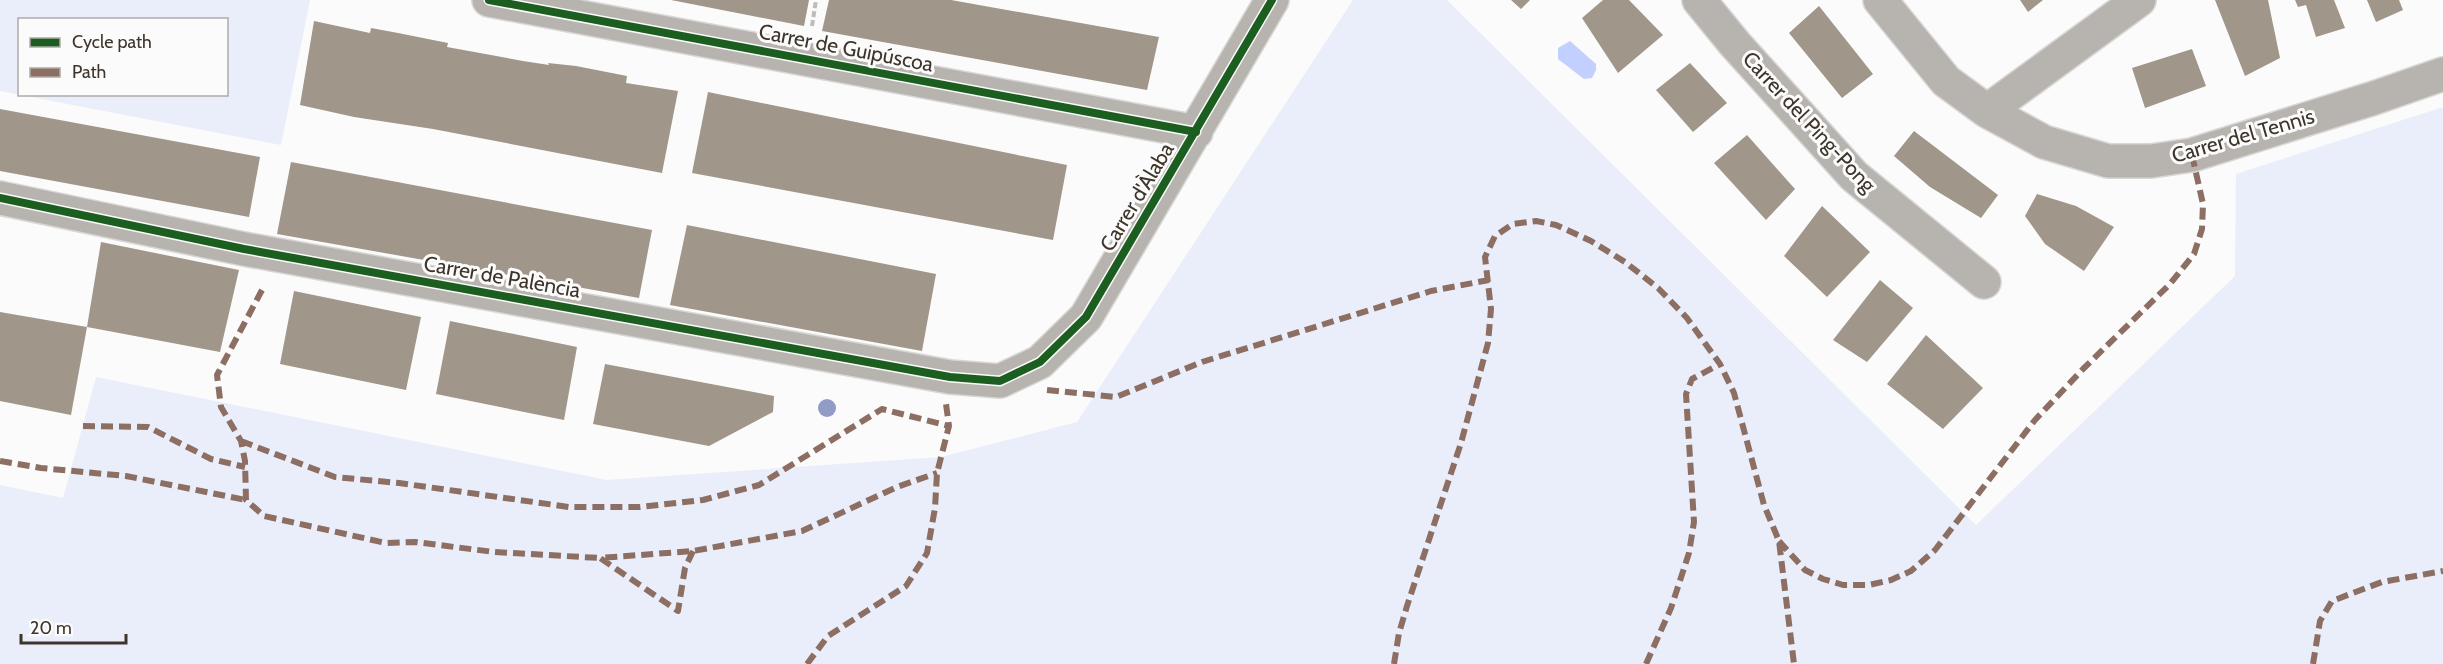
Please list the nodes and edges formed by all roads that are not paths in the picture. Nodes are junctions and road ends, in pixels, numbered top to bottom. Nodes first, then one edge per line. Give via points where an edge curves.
1 (489, 0) edge
2 (1272, 0) edge
3 (1699, 0) edge
4 (1880, 0) edge
5 (2139, 0) edge
6 (2443, 74) edge
7 (1987, 111) junction
8 (1196, 132) junction
9 (0, 198) edge
10 (1984, 282) dead end
11 (1000, 381) joint

1 - 8 street, Carrer de Guipúscoa
2 - 8 street, Carrer d'Àlaba
3 - 10 street, Carrer del Ping-Pong via 1854,176
4 - 7 street, Carrer del Tennis via 1946,81
5 - 7 street
6 - 7 street, Carrer del Tennis via 2192,155 2151,161 2108,161 2044,142
8 - 11 street, Carrer d'Àlaba via 1086,317 1040,362
9 - 11 street, Carrer de Palència via 268,253 950,377

